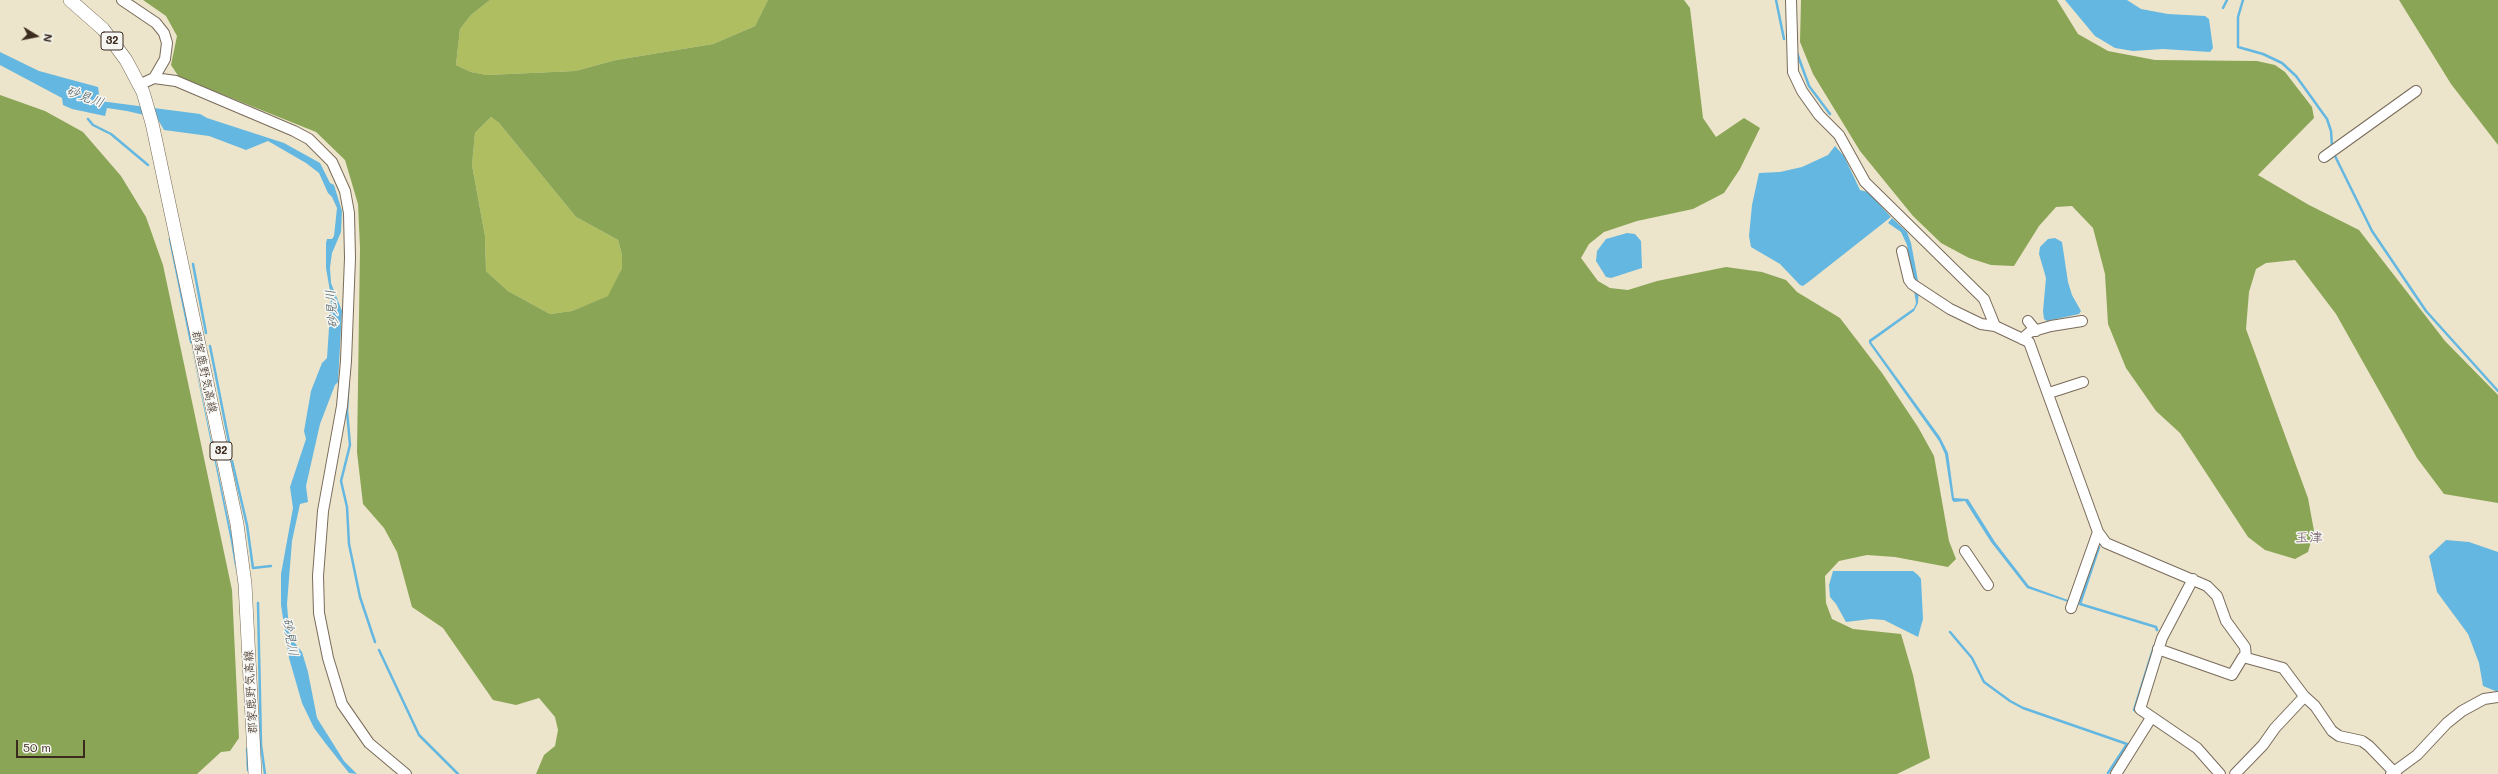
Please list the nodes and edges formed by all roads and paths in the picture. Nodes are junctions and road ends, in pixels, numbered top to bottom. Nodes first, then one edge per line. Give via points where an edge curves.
1 (70, 0) edge
2 (122, 0) edge
3 (1791, 0) edge
4 (154, 78) junction
5 (141, 89) junction
6 (2416, 91) dead end
7 (2324, 157) dead end
8 (1902, 251) dead end
9 (2028, 321) dead end
10 (2082, 321) dead end
11 (1995, 326) junction
12 (2036, 331) junction
13 (2022, 339) junction
14 (2083, 382) dead end
15 (2049, 393) junction
16 (2098, 532) junction
17 (1965, 550) dead end
18 (2194, 579) junction
19 (1988, 585) dead end
20 (2071, 608) dead end
21 (2158, 648) junction
22 (2246, 657) junction
23 (2304, 697) junction
24 (2498, 697) edge
25 (2151, 718) junction
26 (2394, 773) edge
27 (255, 774) edge
28 (406, 774) edge
29 (2116, 774) edge
30 (2220, 774) edge
31 (2235, 774) edge

1 - 5 main road, 郡家鹿野気高線 / 32 via 103,29 126,60
2 - 4 street via 156,23 164,33 167,43 165,59
3 - 11 street via 1793,72 1802,91 1819,115 1839,135 1865,182 1984,299
4 - 5 street
4 - 28 street via 176,81 309,139 332,162 345,191 349,213 350,258 346,361 342,406 323,511 318,576 319,613 328,658 342,704 369,743
5 - 27 main road, 郡家鹿野気高線 / 32 via 155,133 237,524 245,584
6 - 7 street
8 - 11 street via 1908,280 1912,284 1950,309 1981,324
9 - 12 street
10 - 12 street
11 - 13 street
12 - 13 street
13 - 15 street via 2029,342
14 - 15 street
15 - 16 street
16 - 18 street via 2106,543
16 - 20 street
17 - 19 street
18 - 21 street
18 - 22 street via 2208,586 2217,596 2226,621 2245,647
21 - 22 street via 2232,675 2243,657
21 - 25 street via 2140,709
22 - 23 street via 2283,668
23 - 26 street via 2315,706 2332,731 2339,736 2366,743
23 - 31 street
24 - 26 street via 2484,699 2462,711 2417,755
25 - 29 street
25 - 30 street via 2197,748

